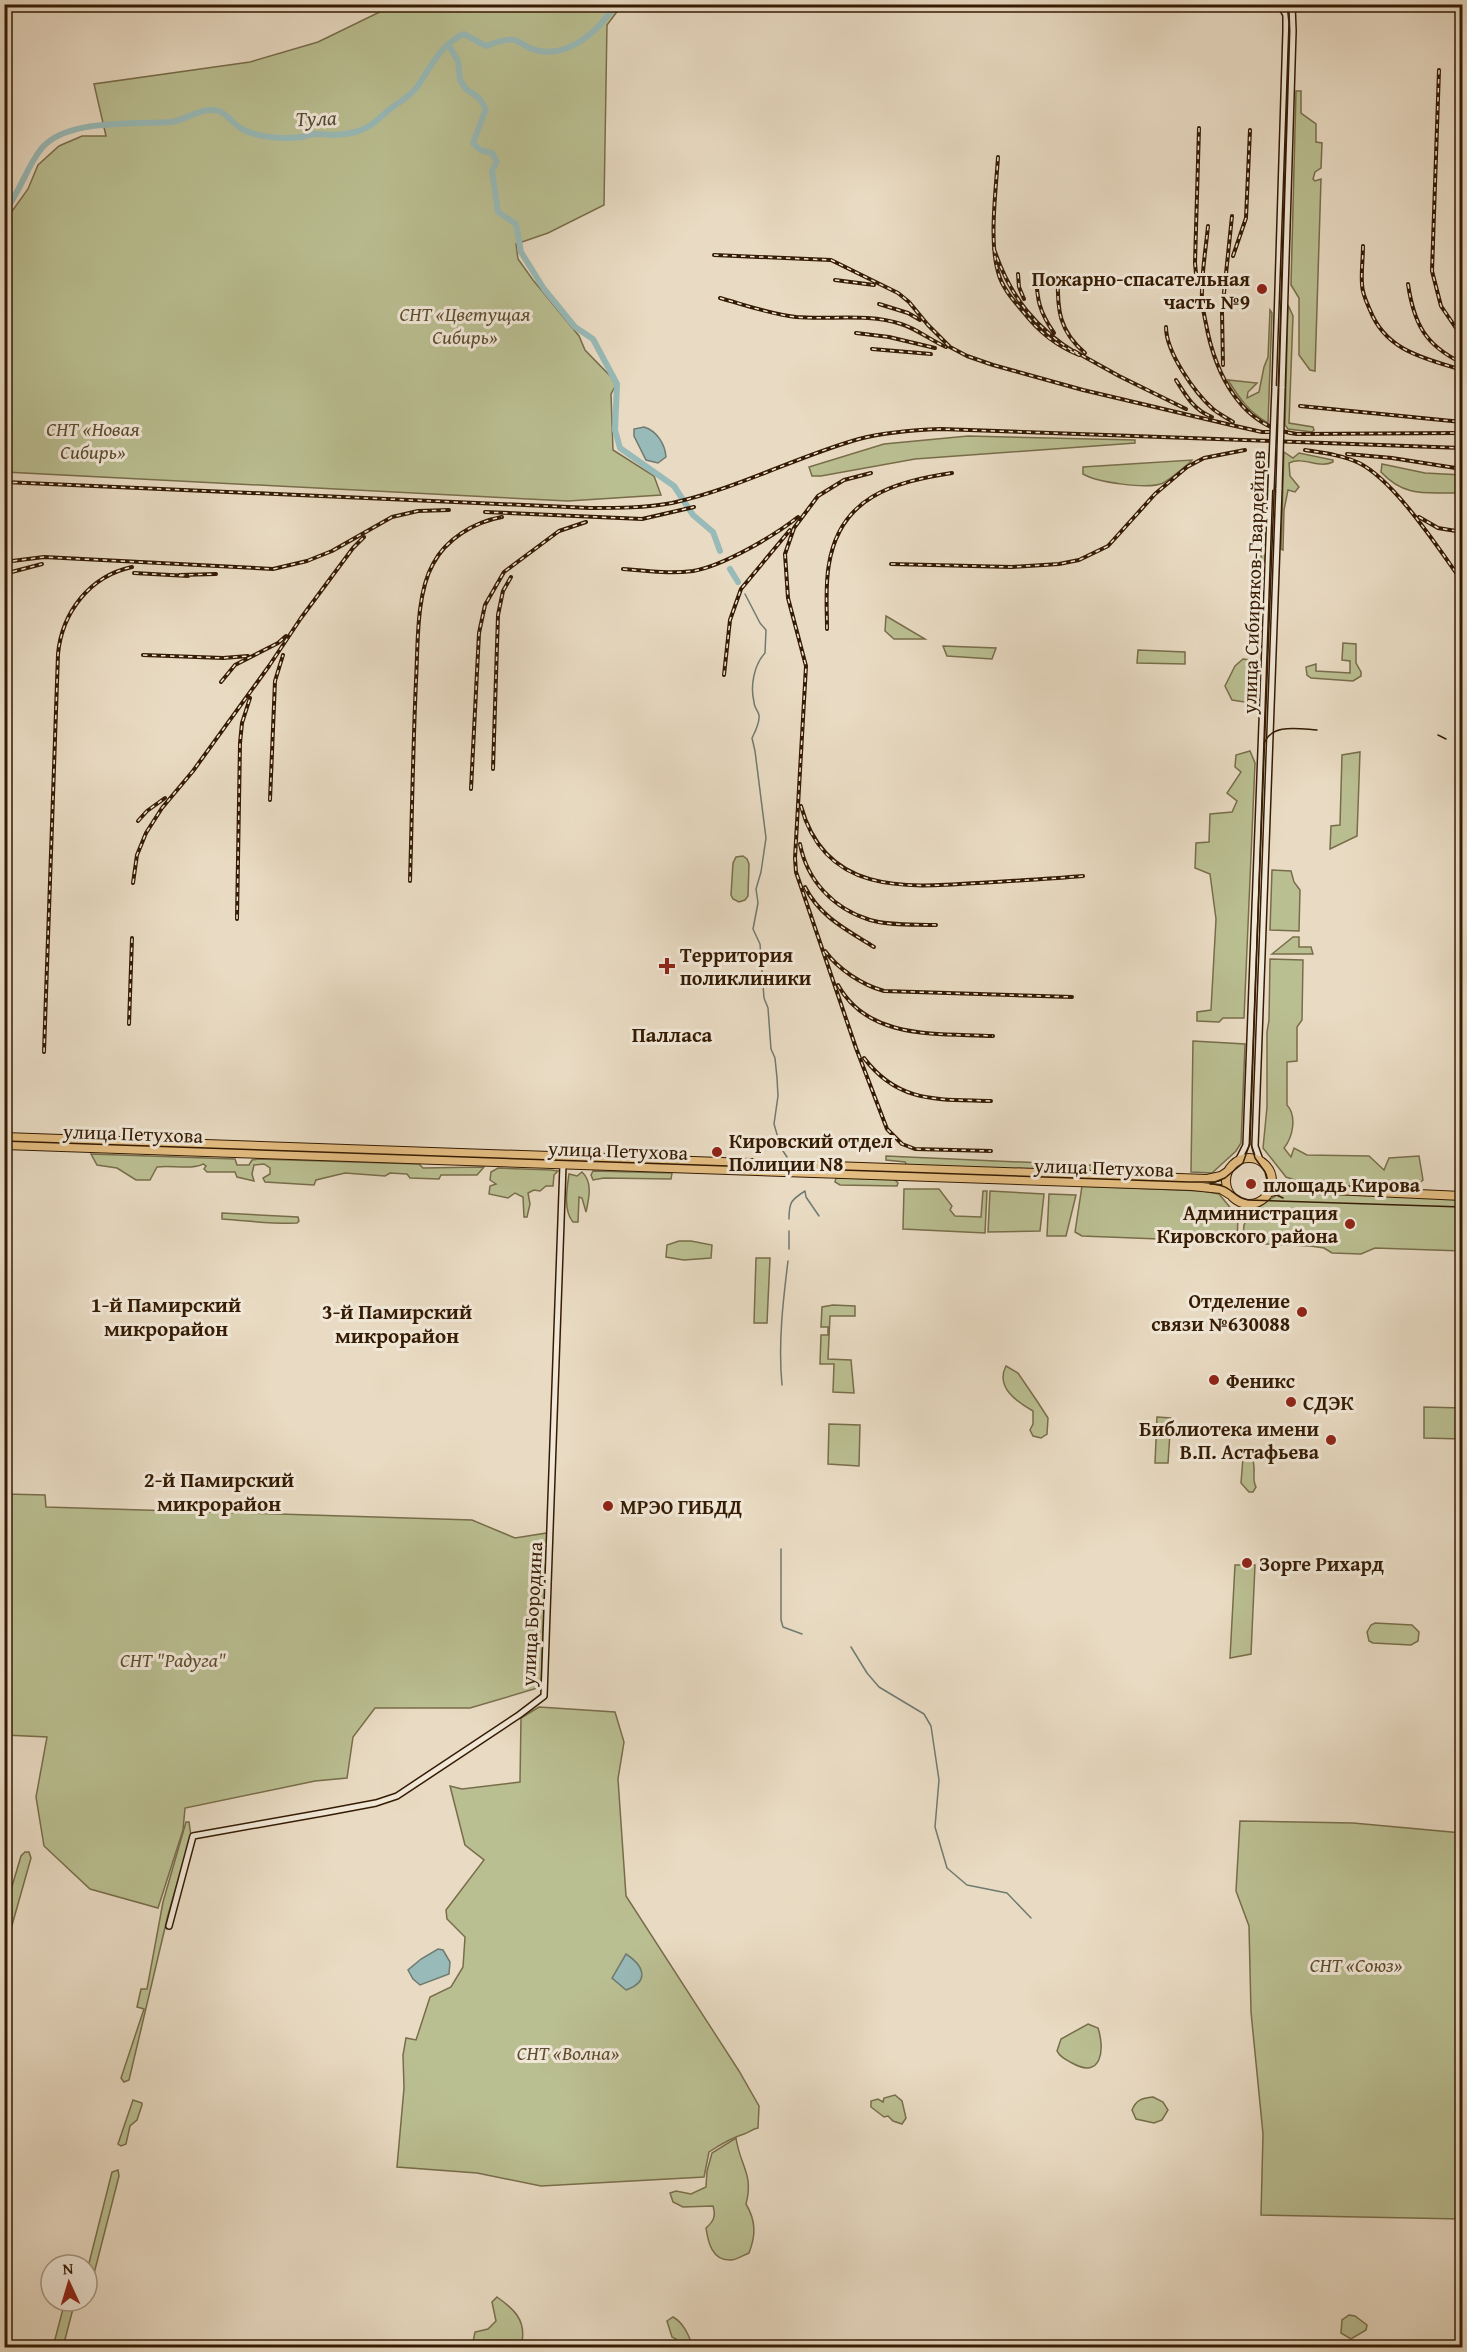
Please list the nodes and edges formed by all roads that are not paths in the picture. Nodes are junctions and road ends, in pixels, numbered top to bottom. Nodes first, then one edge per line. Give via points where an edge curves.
1 (1280, 4) edge
2 (1292, 4) edge
3 (1286, 137) junction
4 (1278, 388) junction
5 (1251, 1031) junction
6 (1259, 1031) junction
7 (1250, 1060) junction
8 (1258, 1060) junction
9 (1249, 1086) junction
10 (1257, 1086) junction
11 (4, 1137) edge
12 (4, 1145) edge
13 (1239, 1160) junction
14 (1260, 1160) junction
15 (563, 1165) junction
16 (1227, 1172) junction
17 (1272, 1176) junction
18 (1289, 1188) junction
19 (1270, 1192) junction
20 (1229, 1194) junction
21 (1462, 1196) edge
22 (169, 1926) dead end

1 - 3 main road, улица Сибиряков-Гвардейцев via 1286,23
2 - 3 main road, улица Сибиряков-Гвардейцев
3 - 4 main road, улица Сибиряков-Гвардейцев
4 - 5 main road, улица Сибиряков-Гвардейцев, bridge
4 - 6 main road, улица Сибиряков-Гвардейцев, bridge via 1279,488
5 - 6 main road
5 - 7 main road, улица Сибиряков-Гвардейцев
6 - 8 main road, улица Сибиряков-Гвардейцев
7 - 8 main road
7 - 9 main road, улица Сибиряков-Гвардейцев
8 - 10 main road, улица Сибиряков-Гвардейцев
9 - 10 main road
9 - 13 main road, улица Сибиряков-Гвардейцев via 1246,1145
10 - 14 main road, улица Сибиряков-Гвардейцев via 1255,1146
11 - 16 highway, улица Петухова via 1207,1179
12 - 15 highway, улица Петухова
13 - 14 highway
13 - 16 highway
14 - 17 highway
15 - 20 highway, улица Петухова via 1206,1187
15 - 22 main road, улица Бородина via 543,1696 397,1796 337,1811 193,1836
16 - 20 highway
17 - 18 highway
17 - 19 highway
18 - 19 highway
18 - 21 highway
19 - 20 highway via 1263,1200 1246,1204

